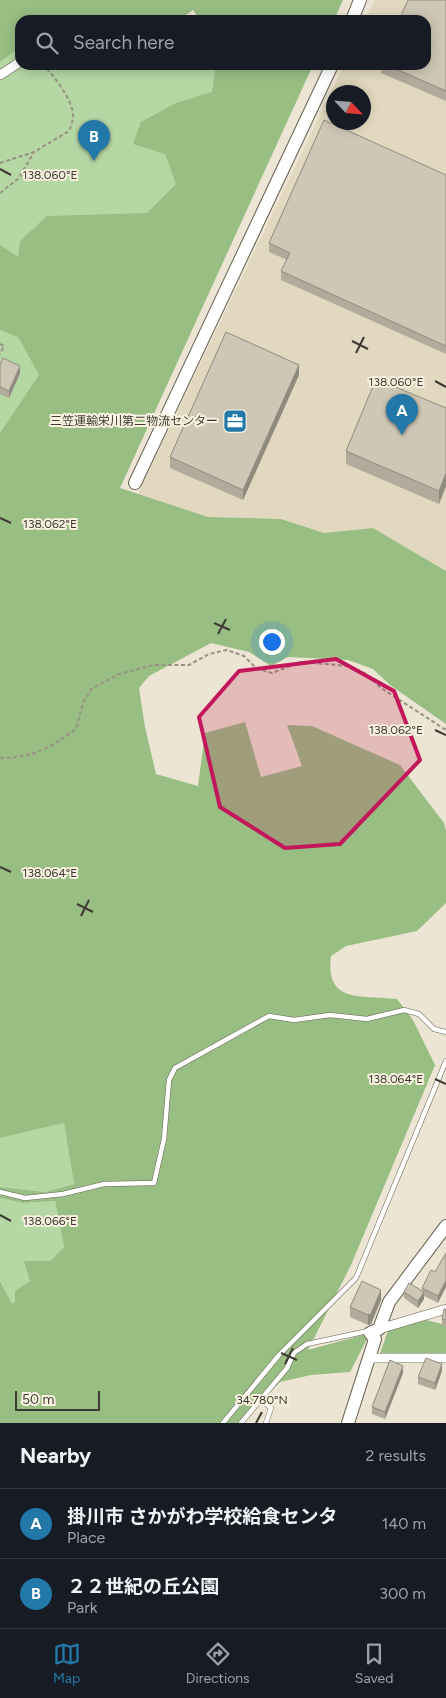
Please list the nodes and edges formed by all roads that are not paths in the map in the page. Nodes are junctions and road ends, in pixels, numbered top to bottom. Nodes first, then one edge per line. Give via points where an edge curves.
1 (360, 0) edge
2 (354, 15) edge
3 (15, 66) edge
4 (330, 70) edge
5 (0, 76) edge
6 (135, 483) dead end
7 (446, 1032) edge
8 (446, 1061) edge
9 (0, 1192) edge
10 (446, 1226) edge
11 (446, 1309) edge
12 (379, 1329) junction
13 (369, 1358) junction
14 (446, 1358) edge
15 (261, 1399) junction
16 (223, 1423) edge
17 (241, 1423) edge
18 (266, 1423) edge
19 (348, 1423) edge

1 - 2 street
3 - 5 street
4 - 6 street
7 - 9 lane via 434,1029 419,1014 404,1010 368,1018 330,1015 294,1020 269,1016 175,1068 169,1080 164,1139 154,1183 104,1184 63,1194 25,1198
8 - 16 lane via 356,1278 279,1355
10 - 12 street via 389,1302
11 - 12 street
12 - 13 street via 370,1333 375,1340
12 - 15 lane via 307,1344 294,1353 287,1368
13 - 14 street
13 - 19 street
15 - 17 lane
15 - 18 lane via 271,1408

